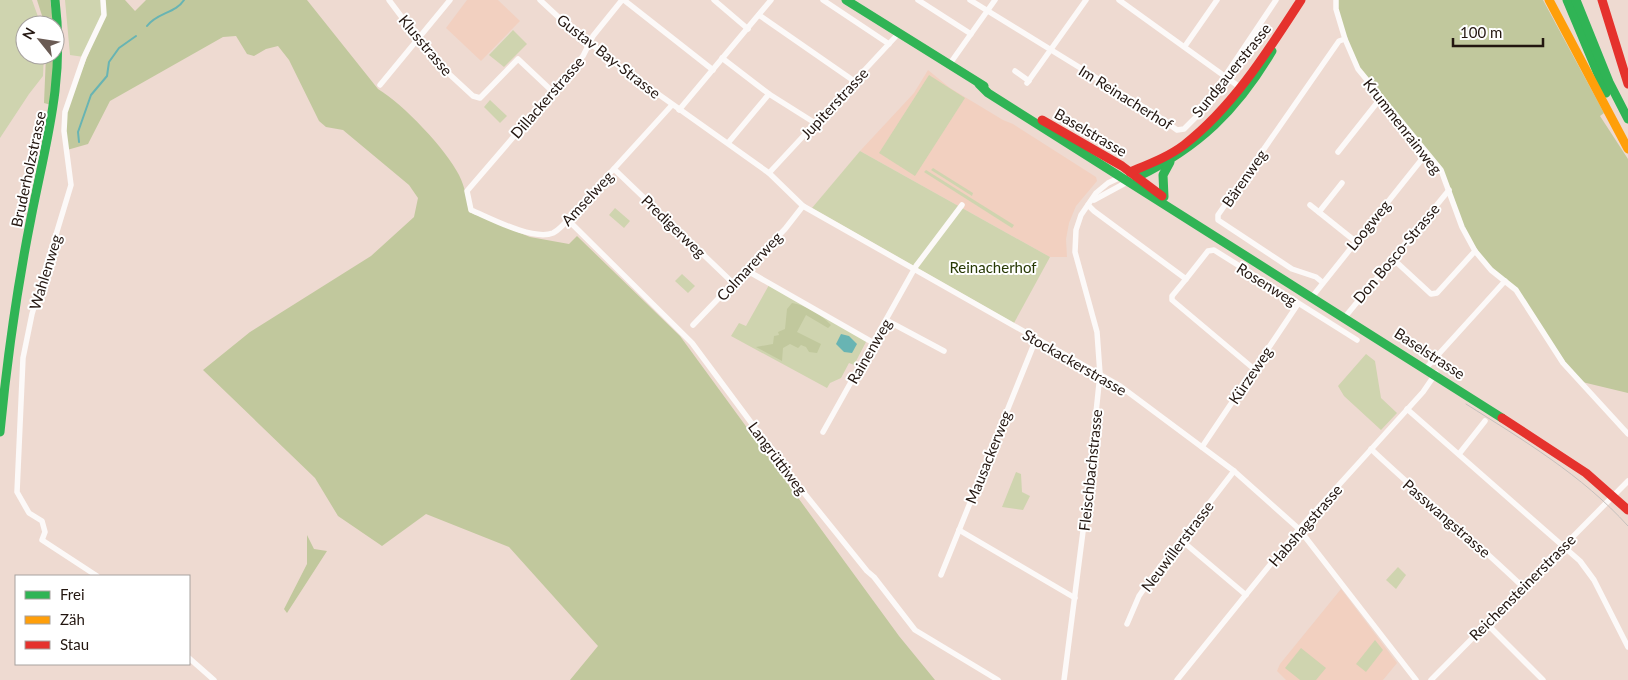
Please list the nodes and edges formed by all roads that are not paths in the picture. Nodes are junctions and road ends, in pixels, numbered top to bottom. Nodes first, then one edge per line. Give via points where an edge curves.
1 (55, 0) edge
2 (103, 0) edge
3 (389, 0) edge
4 (450, 0) edge
5 (540, 0) edge
6 (623, 0) edge
7 (714, 0) edge
8 (771, 0) edge
9 (823, 0) edge
10 (846, 0) edge
11 (918, 0) edge
12 (970, 0) edge
13 (995, 0) edge
14 (1086, 0) edge
15 (1119, 0) edge
16 (1217, 0) edge
17 (1276, 0) edge
18 (1301, 0) edge
19 (1336, 0) edge
20 (1548, 0) edge
21 (1567, 0) edge
22 (1576, 0) edge
23 (1602, 0) edge
24 (987, 11) junction
25 (759, 15) junction
26 (748, 29) junction
27 (898, 33) junction
28 (971, 34) junction
29 (418, 39) junction
30 (1346, 39) junction
31 (590, 44) junction
32 (889, 44) junction
33 (1185, 46) junction
34 (1051, 50) junction
35 (722, 58) junction
36 (949, 65) junction
37 (713, 70) junction
38 (1015, 71) dead end
39 (1225, 76) junction
40 (854, 81) junction
41 (979, 84) junction
42 (1628, 84) edge
43 (380, 85) dead end
44 (1242, 89) junction
45 (552, 91) junction
46 (769, 94) junction
47 (1380, 99) junction
48 (672, 105) junction
49 (680, 110) junction
50 (1199, 114) dead end
51 (1628, 119) edge
52 (815, 123) junction
53 (1628, 140) edge
54 (728, 143) junction
55 (1628, 149) edge
56 (1338, 152) dead end
57 (1426, 154) junction
58 (1172, 160) junction
59 (1108, 166) junction
60 (614, 169) junction
61 (770, 173) junction
62 (1130, 176) junction
63 (1342, 182) dead end
64 (1108, 183) junction
65 (467, 190) joint
66 (1449, 190) junction
67 (1164, 197) junction
68 (962, 205) dead end
69 (1088, 205) junction
70 (1310, 205) dead end
71 (802, 206) junction
72 (1319, 212) junction
73 (568, 220) junction
74 (1208, 231) junction
75 (1355, 241) junction
76 (1476, 250) junction
77 (1392, 258) junction
78 (914, 269) junction
79 (746, 270) junction
80 (1186, 279) junction
81 (1505, 281) junction
82 (1322, 282) junction
83 (734, 284) junction
84 (1312, 297) junction
85 (1298, 304) junction
86 (1345, 317) junction
87 (886, 320) junction
88 (693, 325) dead end
89 (1036, 339) junction
90 (1357, 340) dead end
91 (872, 342) junction
92 (944, 351) dead end
93 (1427, 367) junction
94 (1254, 369) junction
95 (1436, 373) junction
96 (1100, 374) junction
97 (1407, 409) junction
98 (1485, 421) dead end
99 (0, 432) edge
100 (823, 432) dead end
101 (1628, 434) edge
102 (1202, 447) junction
103 (1371, 449) junction
104 (1459, 454) junction
105 (1234, 471) junction
106 (1628, 481) edge
107 (1614, 495) junction
108 (1628, 510) edge
109 (1299, 529) junction
110 (959, 530) junction
111 (1181, 540) junction
112 (1563, 545) junction
113 (95, 575) edge
114 (941, 575) dead end
115 (1522, 586) junction
116 (1246, 595) junction
117 (1075, 598) junction
118 (1486, 623) junction
119 (1127, 624) dead end
120 (1628, 647) edge
121 (190, 659) edge
122 (214, 680) edge
123 (998, 680) edge
124 (1064, 680) edge
125 (1177, 680) edge
126 (1416, 680) edge
127 (1431, 680) edge
128 (1543, 680) edge

1 - 99 main road, Bruderholzstrasse via 61,46 59,84 20,274
2 - 113 street, Wahlenweg via 104,15 84,57 65,112 64,131 71,185 32,314 23,358 17,492 29,513 42,521 45,532 42,540
3 - 29 street, Klusstrasse
4 - 29 street
5 - 31 street, Gustav Bay-Strasse
6 - 31 street, Dillackerstrasse
6 - 37 street
7 - 26 street
8 - 25 street
9 - 32 street
10 - 27 main road, Baselstrasse
11 - 28 street
12 - 24 street, Im Reinacherhof
13 - 24 street
14 - 34 street
15 - 33 street
16 - 33 street
17 - 39 street
18 - 44 main road, Sundgauerstrasse
19 - 30 street, Krummenrainweg
20 - 55 main road
21 - 53 main road
22 - 51 main road via 1609,82
23 - 42 main road
24 - 28 street
24 - 34 street, Im Reinacherhof
25 - 26 street
25 - 40 street
26 - 35 street
27 - 32 street, Jupiterstrasse
27 - 36 main road, Baselstrasse
28 - 36 street
29 - 43 street
29 - 45 street, Klusstrasse via 434,60 473,96 480,98 518,59
30 - 47 street, Krummenrainweg via 1358,69
30 - 82 street, Bärenweg via 1339,41 1218,215 1218,220 1292,269
31 - 45 street, Dillackerstrasse
31 - 48 street, Gustav Bay-Strasse
32 - 40 street, Jupiterstrasse
33 - 39 street
34 - 38 street via 1028,82
34 - 50 street, Im Reinacherhof via 1177,130 1184,129
35 - 37 street
35 - 46 street
36 - 41 main road, Baselstrasse
37 - 49 street
39 - 44 street
40 - 52 street, Jupiterstrasse
41 - 59 main road, Baselstrasse via 988,93
41 - 62 main road, Baselstrasse via 1082,142
44 - 58 main road, Sundgauerstrasse via 1208,134
44 - 62 main road, Sundgauerstrasse via 1184,144
45 - 65 street, Dillackerstrasse
46 - 52 street
46 - 54 street
47 - 56 street
47 - 57 street, Krummenrainweg
48 - 49 street, Gustav Bay-Strasse
48 - 60 street, Amselweg
49 - 54 street, Stockackerstrasse
52 - 61 street, Jupiterstrasse
54 - 61 street, Stockackerstrasse
57 - 66 street, Krummenrainweg via 1441,170
57 - 75 street, Loogweg
58 - 62 main road, Sundgauerstrasse
58 - 67 main road via 1163,175
59 - 62 main road, Baselstrasse
59 - 64 street, Baselstrasse via 1111,174
60 - 73 street, Amselweg
60 - 83 street, Predigerweg
61 - 71 street, Stockackerstrasse
62 - 64 street, Fleischbachstrasse
62 - 67 main road, Baselstrasse
62 - 69 street, Fleischbachstrasse
62 - 74 main road, Baselstrasse via 1185,219
63 - 72 street
64 - 69 street, Fleischbachstrasse
65 - 73 street, Amselweg via 471,210 524,231 540,235 553,232
66 - 76 street, Krummenrainweg via 1462,227
66 - 77 street, Don Bosco-Strasse
67 - 74 main road, Baselstrasse
68 - 78 street, Rainenweg
69 - 80 street
69 - 96 street, Fleischbachstrasse via 1076,230 1075,252 1097,332
70 - 72 street
71 - 78 street, Stockackerstrasse
71 - 79 street, Colmarerweg
72 - 75 street
73 - 123 street, Langrüttiweg via 688,338 796,484 915,630
74 - 84 main road, Baselstrasse
75 - 82 street, Loogweg
76 - 77 street via 1437,293 1431,294
76 - 81 street, Krummenrainweg via 1491,270
77 - 86 street, Don Bosco-Strasse
78 - 87 street, Rainenweg
78 - 89 street, Stockackerstrasse
79 - 83 street, Colmarerweg
79 - 91 street
80 - 85 street, Rosenweg via 1208,251 1214,250
80 - 94 street, Rosenweg via 1172,300
81 - 93 street
81 - 101 street, Krummenrainweg via 1524,301 1563,363
82 - 84 street, Loogweg
83 - 88 street, Colmarerweg
84 - 86 main road, Baselstrasse
85 - 90 street, Rosenweg
85 - 94 street, Kürzeweg
86 - 93 main road, Baselstrasse
87 - 91 street, Rainenweg
87 - 92 street
89 - 96 street, Stockackerstrasse
89 - 110 street, Mausackerweg
91 - 100 street, Rainenweg
93 - 95 main road, Baselstrasse
94 - 102 street, Kürzeweg
95 - 97 street, Habshagstrasse
95 - 107 main road, Baselstrasse via 1582,470
96 - 102 street, Stockackerstrasse
96 - 117 street, Fleischbachstrasse
97 - 103 street, Habshagstrasse
97 - 104 street
98 - 104 street
102 - 105 street, Stockackerstrasse
103 - 109 street, Habshagstrasse
103 - 115 street, Passwangstrasse
104 - 112 street
105 - 109 street, Stockackerstrasse
105 - 111 street, Neuwillerstrasse
106 - 107 street
107 - 108 main road, Baselstrasse
107 - 112 street, Reichensteinerstrasse
109 - 116 street, Habshagstrasse
109 - 126 street, Stockackerstrasse
110 - 114 street, Mausackerweg
110 - 117 street
111 - 116 street
111 - 119 street, Neuwillerstrasse via 1139,596
112 - 115 street, Reichensteinerstrasse
112 - 120 street via 1594,580
115 - 118 street, Reichensteinerstrasse
116 - 125 street, Habshagstrasse
117 - 124 street, Fleischbachstrasse
118 - 127 street, Reichensteinerstrasse
118 - 128 street
121 - 122 street

